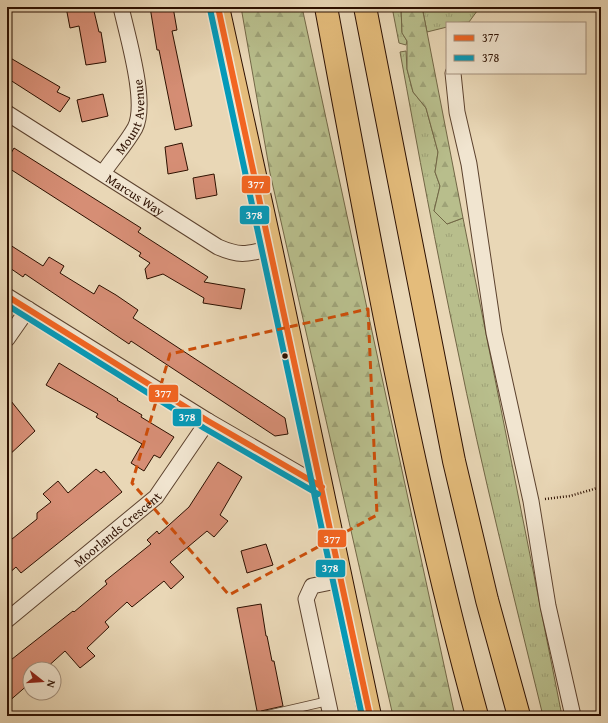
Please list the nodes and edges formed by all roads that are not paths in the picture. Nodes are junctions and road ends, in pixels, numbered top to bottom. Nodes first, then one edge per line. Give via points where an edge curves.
1 (121, 7) edge
2 (218, 7) edge
3 (326, 7) edge
4 (365, 7) edge
5 (453, 74) edge
6 (7, 113) edge
7 (103, 173) junction
8 (271, 248) junction
9 (7, 296) edge
10 (28, 309) junction
11 (7, 339) edge
12 (208, 421) junction
13 (322, 487) junction
14 (341, 580) junction
15 (7, 620) edge
16 (328, 701) junction
17 (263, 716) edge
18 (331, 716) edge
19 (370, 716) edge
20 (478, 716) edge
21 (519, 716) edge
22 (573, 716) edge

1 - 7 street, Mount Avenue via 140,110 135,127
2 - 8 main road
3 - 20 main road via 368,234 418,472
4 - 21 main road via 454,461 487,600
5 - 22 street via 457,112 469,164 494,333 531,501 548,606
6 - 7 street, Marcus Way
7 - 8 street, Marcus Way via 234,254 247,254
8 - 13 main road
9 - 10 street
10 - 11 street
10 - 12 street
12 - 13 street
12 - 15 street, Moorlands Crescent via 156,497
13 - 14 main road
14 - 16 street via 312,586 306,599
14 - 19 main road
16 - 17 lane
16 - 18 street

